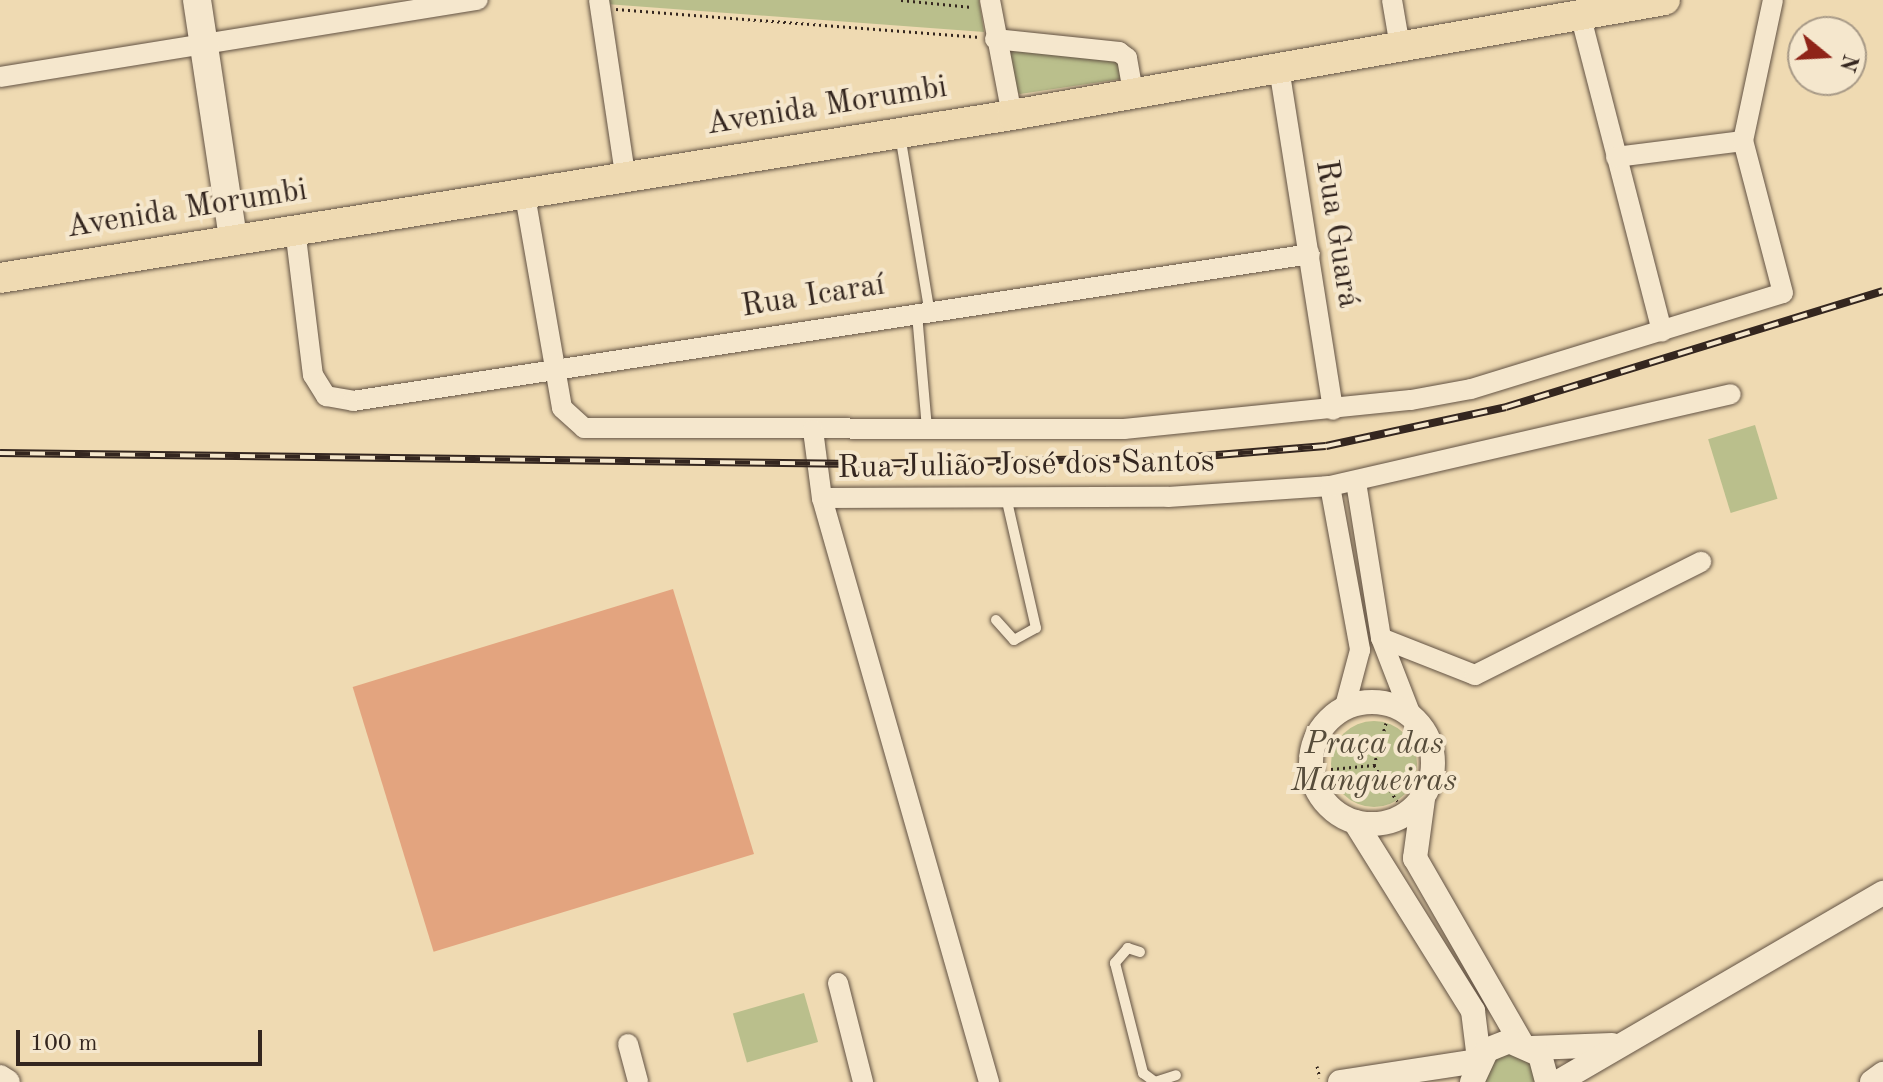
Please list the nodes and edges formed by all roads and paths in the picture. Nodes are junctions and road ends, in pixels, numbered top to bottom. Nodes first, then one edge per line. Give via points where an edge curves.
1 (197, 0) edge
2 (478, 0) edge
3 (901, 0) edge
4 (1392, 0) edge
5 (1665, 0) edge
6 (1773, 0) edge
7 (599, 4) edge
8 (991, 5) edge
9 (1580, 14) junction
10 (995, 39) junction
11 (203, 43) junction
12 (1400, 47) junction
13 (1279, 68) junction
14 (0, 77) edge
15 (1133, 91) junction
16 (1012, 115) junction
17 (900, 133) junction
18 (1743, 141) junction
19 (1616, 157) junction
20 (625, 174) junction
21 (524, 190) junction
22 (295, 229) junction
23 (233, 239) junction
24 (1310, 254) junction
25 (0, 278) edge
26 (923, 310) junction
27 (1662, 332) junction
28 (555, 367) junction
29 (1731, 394) dead end
30 (1333, 410) junction
31 (813, 430) junction
32 (927, 432) junction
33 (1356, 482) junction
34 (1330, 486) junction
35 (1006, 497) junction
36 (822, 498) junction
37 (1701, 562) dead end
38 (996, 620) dead end
39 (1381, 638) junction
40 (1344, 710) junction
41 (1412, 718) junction
42 (1386, 723) dead end
43 (1374, 765) junction
44 (1331, 769) dead end
45 (1425, 794) junction
46 (1397, 801) dead end
47 (1355, 822) junction
48 (1883, 893) edge
49 (1140, 952) dead end
50 (838, 983) dead end
51 (1633, 1038) junction
52 (628, 1044) dead end
53 (1527, 1045) junction
54 (1317, 1066) dead end
55 (1477, 1067) edge
56 (1883, 1074) edge
57 (1176, 1075) dead end
58 (0, 1077) edge
59 (8, 1082) edge
60 (638, 1082) edge
61 (863, 1082) edge
62 (989, 1082) edge
63 (1321, 1082) edge
64 (1340, 1082) edge
65 (1547, 1082) edge
66 (1558, 1082) edge
67 (1872, 1082) edge

1 - 11 main road
2 - 11 street
3 - 8 path
4 - 12 street
5 - 9 main road, Avenida Morumbi
6 - 18 street
7 - 10 path
7 - 20 street
8 - 10 street
9 - 12 main road, Avenida Morumbi
9 - 19 street
10 - 15 street via 1119,52 1127,58
10 - 16 street
11 - 14 street
11 - 23 main road
12 - 13 main road, Avenida Morumbi
13 - 15 main road, Avenida Morumbi
13 - 24 street, Rua Guará
15 - 16 main road, Avenida Morumbi
16 - 17 main road, Avenida Morumbi
17 - 20 main road, Avenida Morumbi
17 - 26 lane
18 - 19 street
18 - 27 street via 1783,293
19 - 27 street
20 - 21 main road, Avenida Morumbi
21 - 22 main road, Avenida Morumbi
21 - 28 street
22 - 23 main road, Avenida Morumbi
22 - 28 street, Rua Icaraí via 313,375 326,396 353,401
23 - 25 main road, Avenida Morumbi
24 - 26 street, Rua Icaraí
24 - 30 street, Rua Guará
26 - 28 street, Rua Icaraí
26 - 32 lane
27 - 30 street via 1471,389
28 - 31 street via 562,408 574,424
29 - 33 street, Rua Julião José dos Santos
30 - 32 street via 1124,429
31 - 32 street
31 - 36 street
33 - 34 street, Rua Julião José dos Santos
33 - 39 street
34 - 35 street, Rua Julião José dos Santos via 1168,497
34 - 40 street via 1360,650
35 - 36 street, Rua Julião José dos Santos
35 - 38 lane via 1036,628 1014,640
36 - 62 street, Rua Julião José dos Santos
37 - 39 street via 1475,675
39 - 41 street
40 - 41 street via 1380,702
40 - 47 street via 1325,723 1311,761 1322,799
41 - 45 street via 1433,755
42 - 43 path
43 - 44 path
43 - 46 path
45 - 47 street via 1395,820
45 - 53 street via 1415,858
47 - 55 street via 1473,1011
48 - 51 street
49 - 57 lane via 1128,948 1115,963 1143,1073 1155,1082
50 - 61 street
51 - 53 street via 1583,1051
51 - 66 street
52 - 60 street
53 - 55 street via 1497,1044
53 - 65 street
54 - 63 path
55 - 64 street
56 - 67 street
58 - 59 street

